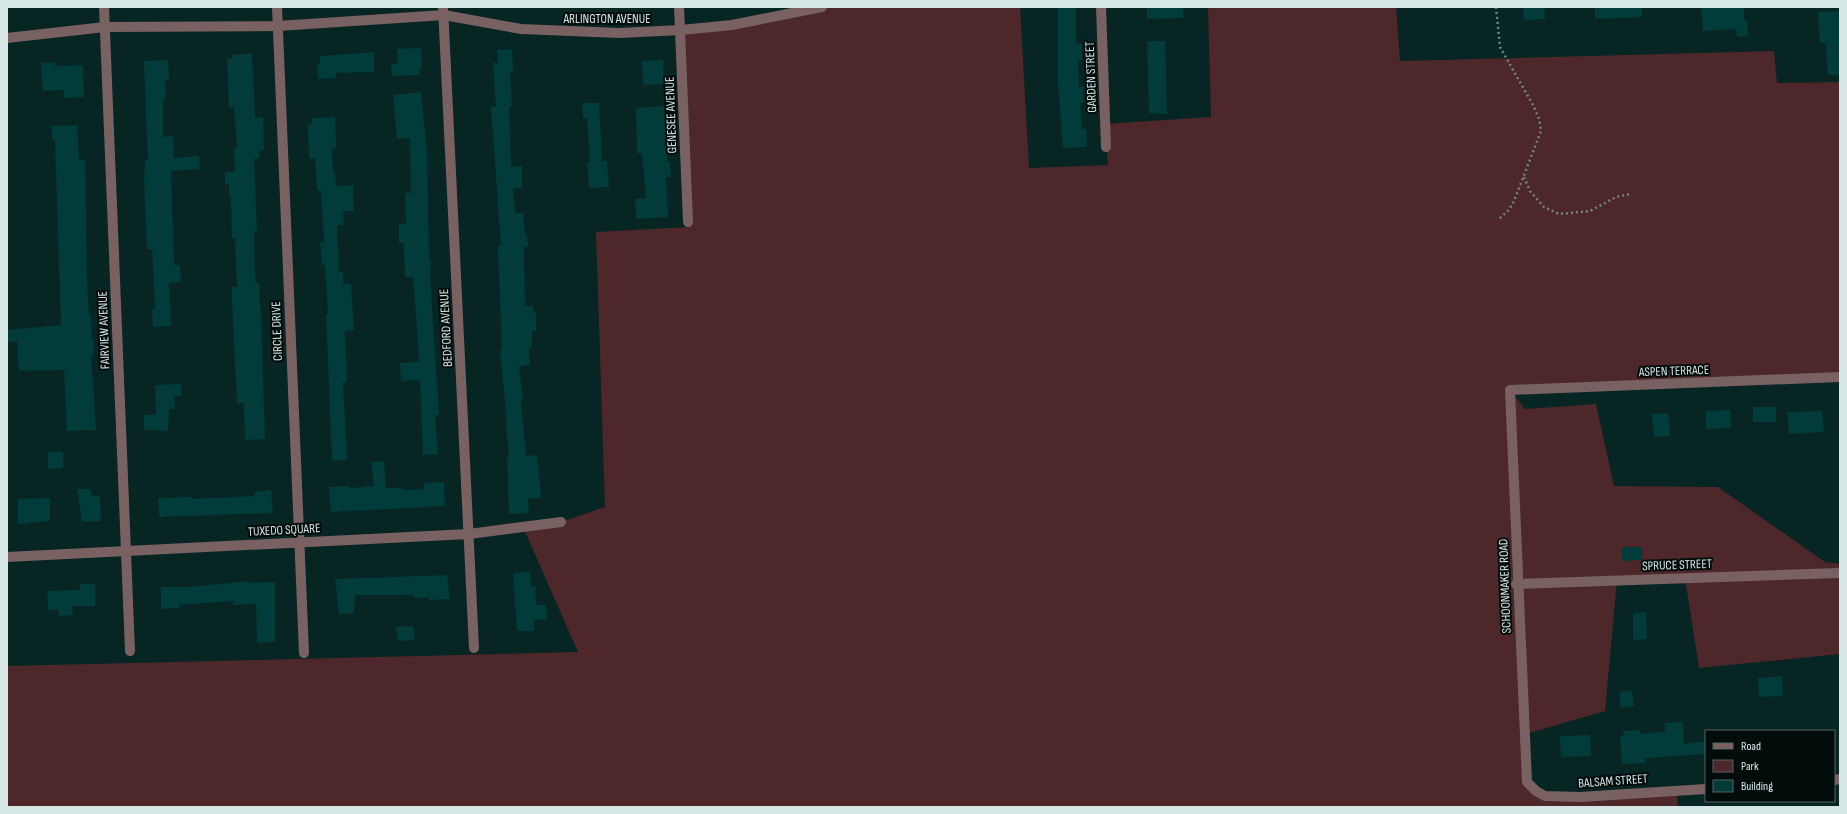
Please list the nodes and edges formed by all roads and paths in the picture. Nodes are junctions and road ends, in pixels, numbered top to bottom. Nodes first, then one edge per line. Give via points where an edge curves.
1 (104, 7) edge
2 (277, 7) edge
3 (680, 7) edge
4 (822, 7) edge
5 (1101, 7) edge
6 (1496, 7) edge
7 (444, 11) edge
8 (278, 26) junction
9 (105, 27) junction
10 (680, 30) junction
11 (7, 38) edge
12 (1106, 147) dead end
13 (1524, 176) junction
14 (1631, 194) dead end
15 (1499, 219) dead end
16 (688, 222) dead end
17 (1840, 377) edge
18 (1510, 390) joint
19 (561, 522) dead end
20 (469, 534) junction
21 (298, 542) junction
22 (126, 552) junction
23 (7, 557) edge
24 (1840, 573) edge
25 (1517, 583) junction
26 (474, 648) dead end
27 (130, 651) dead end
28 (304, 653) dead end
29 (1527, 782) joint
30 (1705, 789) edge

1 - 9 street, FAIRVIEW AVENUE
2 - 8 street, CIRCLE DRIVE
3 - 10 street, GENESEE AVENUE
4 - 10 street, ARLINGTON AVENUE via 732,25
5 - 12 street, GARDEN STREET
6 - 13 path via 1500,47 1533,105 1541,131
7 - 8 street, ARLINGTON AVENUE
7 - 10 street, ARLINGTON AVENUE via 528,30 619,33
7 - 20 street, BEDFORD AVENUE
8 - 9 street, ARLINGTON AVENUE
8 - 21 street, CIRCLE DRIVE
9 - 11 street, ARLINGTON AVENUE
9 - 22 street, FAIRVIEW AVENUE
10 - 16 street, GENESEE AVENUE
13 - 14 path via 1530,191 1544,207 1559,214 1590,211 1603,203
13 - 15 path via 1509,210
17 - 18 street, ASPEN TERRACE
18 - 25 street, SCHOONMAKER ROAD
19 - 20 street, TUXEDO SQUARE
20 - 21 street, TUXEDO SQUARE
20 - 26 street, BEDFORD AVENUE
21 - 22 street, TUXEDO SQUARE
21 - 28 street, CIRCLE DRIVE
22 - 23 street, TUXEDO SQUARE
22 - 27 street, FAIRVIEW AVENUE
24 - 25 street, SPRUCE STREET
25 - 29 street, SCHOONMAKER ROAD
29 - 30 street, BALSAM STREET via 1545,796 1580,797

